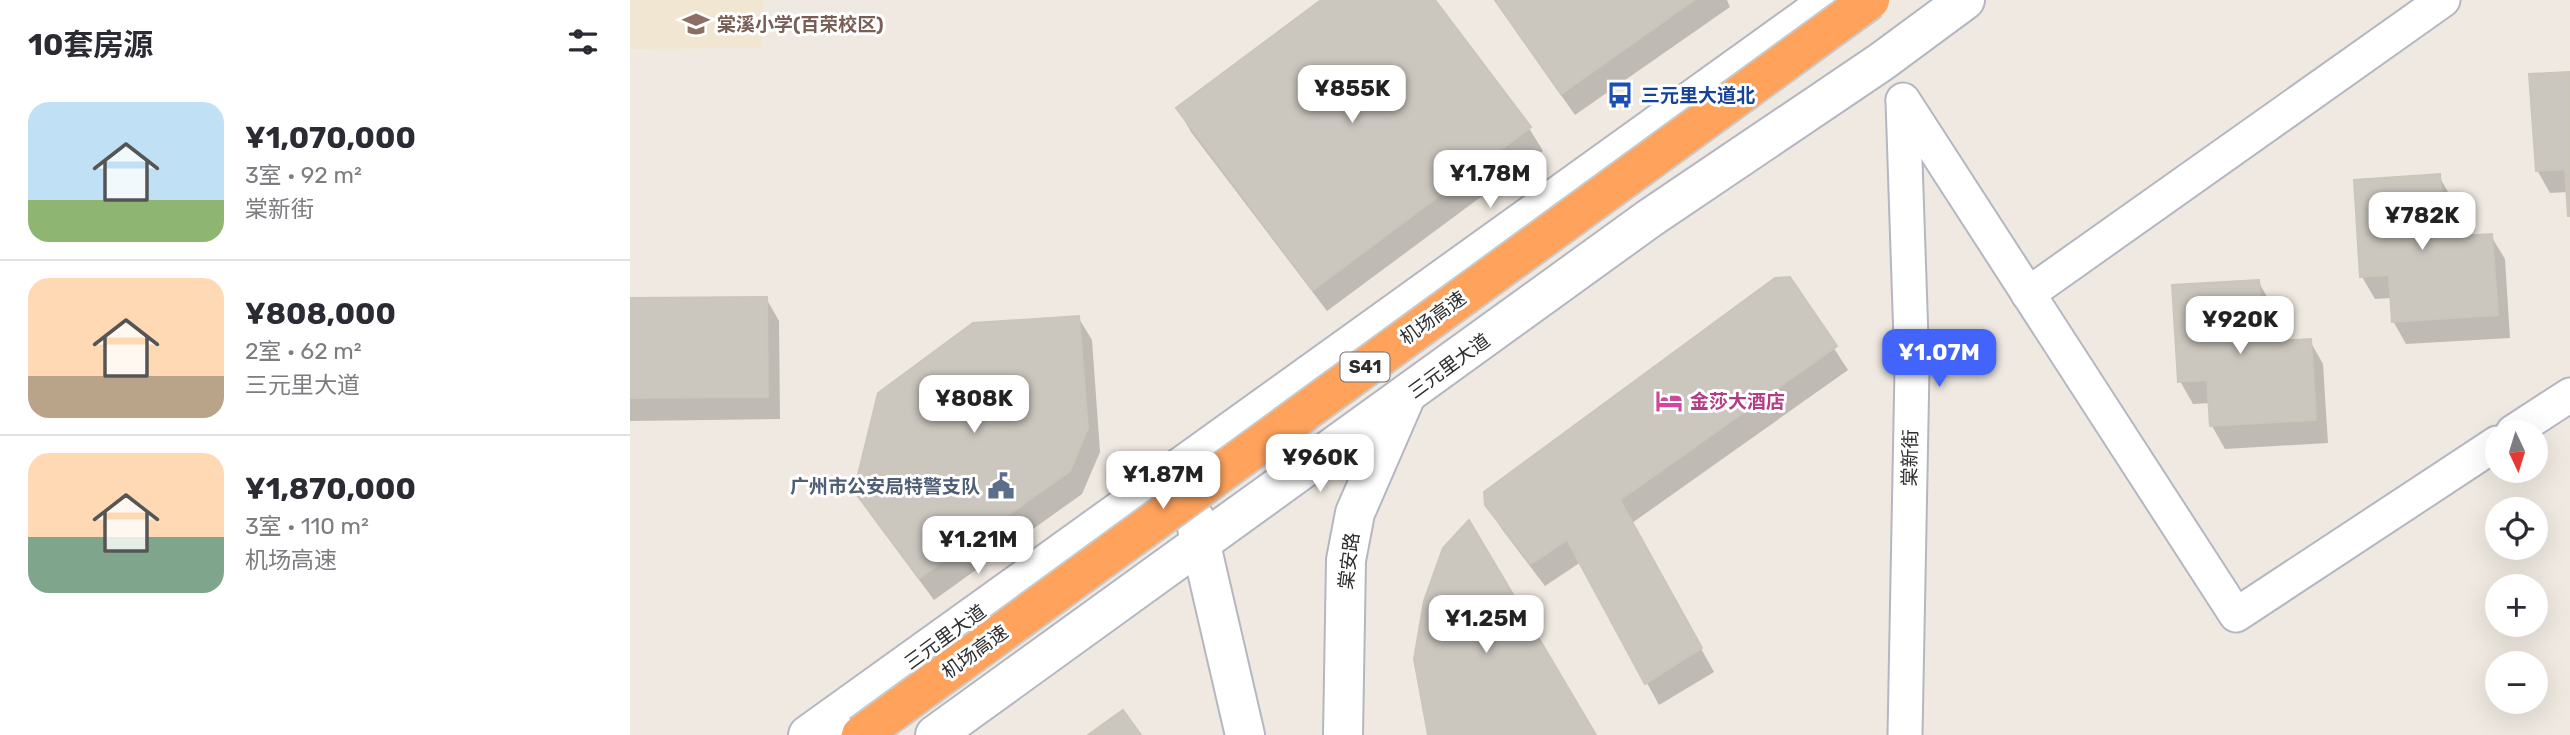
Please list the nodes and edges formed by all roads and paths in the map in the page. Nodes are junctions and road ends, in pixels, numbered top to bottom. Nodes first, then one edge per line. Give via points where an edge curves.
1 (1831, 0) edge
2 (1870, 0) edge
3 (1965, 0) edge
4 (2443, 0) edge
5 (1881, 62) junction
6 (1903, 100) junction
7 (2028, 294) junction
8 (2570, 395) edge
9 (1405, 397) junction
10 (2531, 420) edge
11 (2485, 451) edge
12 (1183, 466) junction
13 (1201, 541) junction
14 (808, 735) edge
15 (861, 735) edge
16 (935, 735) edge
17 (1245, 735) edge
18 (1343, 735) edge
19 (1905, 735) edge

1 - 12 main road, 三元里大道
2 - 15 highway, 机场高速 / S41, bridge
3 - 5 main road, 三元里大道
4 - 7 street
5 - 6 street, 棠新街
5 - 9 main road, 三元里大道 via 1650,218
6 - 7 street
6 - 19 street, 棠新街 via 1912,369
7 - 11 street via 2236,615
8 - 10 street
9 - 13 main road, 三元里大道
9 - 18 main road, 棠安路 via 1355,513 1346,560
12 - 13 main road
12 - 14 main road, 三元里大道
13 - 16 main road, 三元里大道
13 - 17 main road

